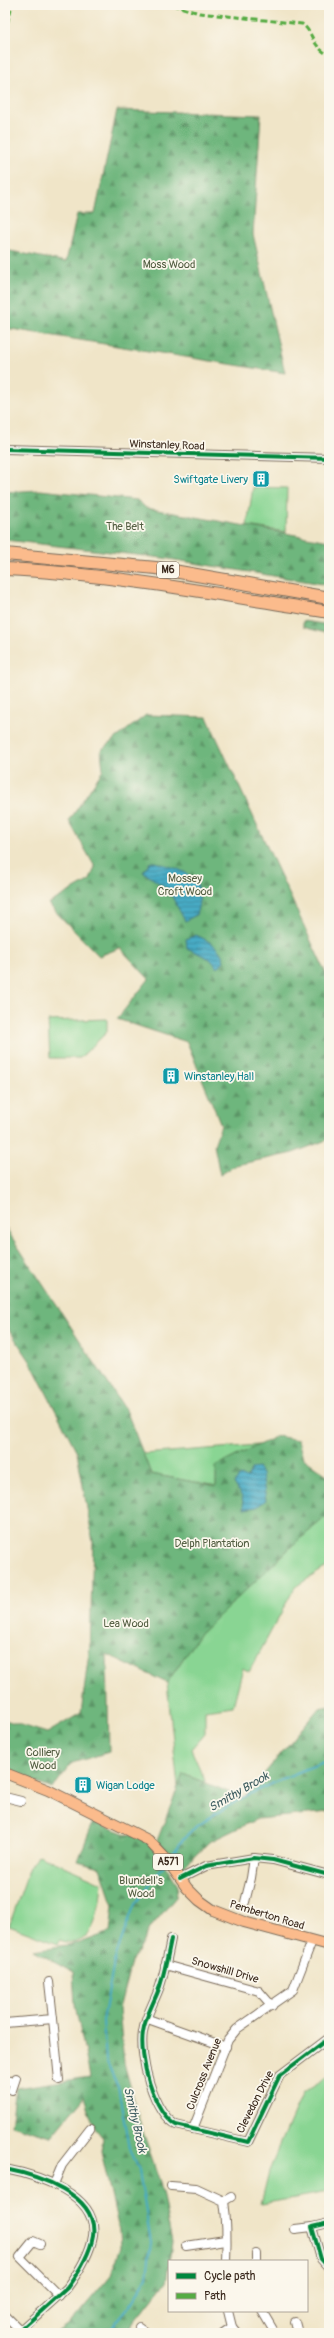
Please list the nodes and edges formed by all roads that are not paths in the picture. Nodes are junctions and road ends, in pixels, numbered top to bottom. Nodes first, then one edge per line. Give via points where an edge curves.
1 (5, 449) edge
2 (329, 458) edge
3 (5, 554) edge
4 (5, 569) edge
5 (329, 598) edge
6 (329, 612) edge
7 (5, 1773) edge
8 (5, 1797) edge
9 (21, 1801) dead end
10 (254, 1858) junction
11 (329, 1875) edge
12 (180, 1879) junction
13 (245, 1902) dead end
14 (171, 1938) dead end
15 (312, 1941) junction
16 (329, 1945) edge
17 (165, 1965) junction
18 (49, 1982) dead end
19 (272, 2006) junction
20 (53, 2019) junction
21 (148, 2019) junction
22 (5, 2024) edge
23 (329, 2038) edge
24 (226, 2047) junction
25 (5, 2080) edge
26 (59, 2080) dead end
27 (14, 2084) dead end
28 (90, 2129) dead end
29 (193, 2129) junction
30 (5, 2169) edge
31 (54, 2184) junction
32 (171, 2186) dead end
33 (232, 2196) dead end
34 (224, 2201) junction
35 (329, 2223) edge
36 (312, 2227) junction
37 (295, 2229) dead end
38 (225, 2240) junction
39 (40, 2244) dead end
40 (186, 2246) dead end
41 (226, 2260) edge
42 (329, 2268) edge
43 (59, 2296) junction
44 (228, 2312) edge
45 (263, 2312) edge
46 (5, 2315) edge
47 (295, 2322) dead end
48 (139, 2327) dead end
49 (235, 2330) edge
50 (18, 2332) edge
51 (147, 2333) edge
52 (223, 2333) edge
53 (276, 2333) edge
54 (298, 2333) edge

1 - 2 street, Winstanley Road
3 - 5 highway, M6 via 156,568
4 - 6 highway, M6 via 145,584
7 - 12 main road, Pemberton Road / A571 via 48,1790 148,1840 167,1860
8 - 9 street
10 - 11 street via 272,1860
10 - 12 street via 206,1866
10 - 13 street
12 - 15 main road, Pemberton Road / A571 via 199,1900 227,1917
14 - 17 street, Clevedon Drive
15 - 16 main road, Pemberton Road / A571
15 - 19 street, Culcross Avenue via 293,1990
17 - 19 street, Snowshill Drive via 259,1991
17 - 21 street, Clevedon Drive
18 - 20 street
19 - 24 street, Culcross Avenue via 237,2029
20 - 22 street
20 - 26 street
21 - 24 street
21 - 29 street, Clevedon Drive via 143,2029 142,2044 151,2088 158,2107 170,2122
23 - 29 street, Clevedon Drive via 280,2075 248,2142
24 - 29 street, Culcross Avenue
25 - 27 street
28 - 31 street via 62,2165
30 - 31 street
31 - 43 street via 84,2205 91,2219 93,2235 87,2255 77,2273
32 - 34 street via 196,2188
33 - 34 street
34 - 38 street via 228,2224
35 - 36 street
36 - 37 street
36 - 42 street via 321,2259
38 - 40 street
38 - 41 street
39 - 43 street via 33,2241 20,2257
43 - 50 street
44 - 49 street
45 - 53 street
46 - 50 street
47 - 54 street
48 - 51 street
49 - 52 street

